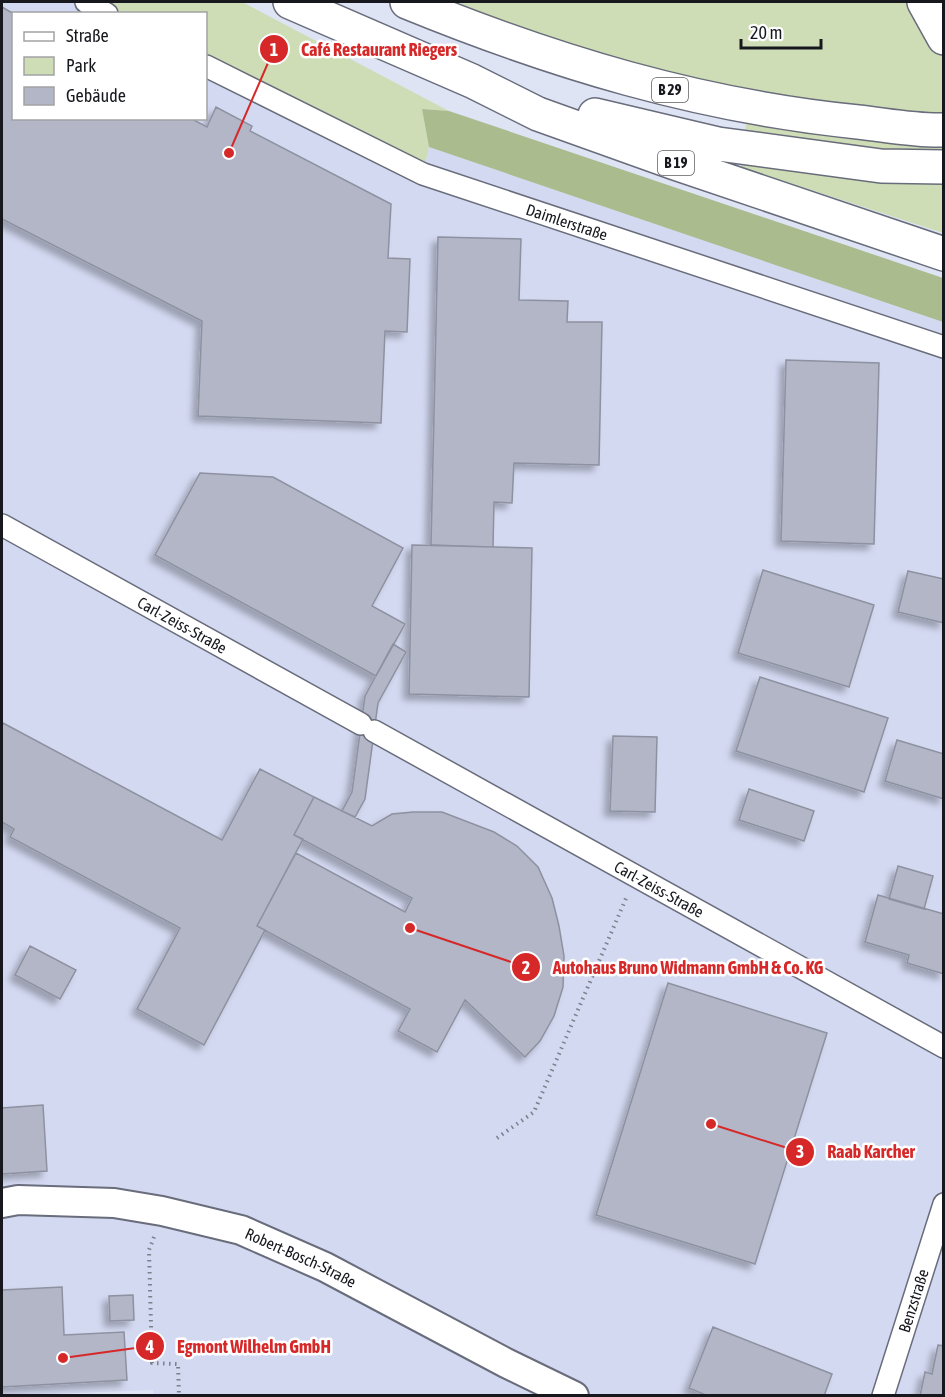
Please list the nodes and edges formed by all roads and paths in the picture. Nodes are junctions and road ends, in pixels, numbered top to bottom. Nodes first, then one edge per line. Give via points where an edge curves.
1 (86, 2) edge
2 (290, 2) edge
3 (407, 2) edge
4 (924, 2) edge
5 (104, 12) edge
6 (944, 38) edge
7 (207, 66) edge
8 (472, 81) junction
9 (944, 130) edge
10 (944, 167) edge
11 (944, 254) edge
12 (944, 347) edge
13 (2, 525) edge
14 (635, 876) junction
15 (944, 1047) edge
16 (496, 1138) dead end
17 (2, 1203) edge
18 (944, 1204) edge
19 (162, 1210) junction
20 (179, 1395) edge
21 (574, 1395) edge
22 (883, 1395) edge

1 - 5 street
2 - 8 highway
3 - 9 highway, B 29 via 563,60 660,88 776,112
4 - 6 highway
7 - 12 street, Daimlerstraße via 423,174
8 - 10 highway via 718,144 881,166
8 - 11 highway, B 19 via 538,114
13 - 14 street, Carl-Zeiss-Straße
14 - 15 street, Carl-Zeiss-Straße
14 - 16 path via 534,1112
17 - 19 street, Robert-Bosch-Straße via 114,1203
18 - 22 street, Benzstraße
19 - 20 path via 150,1250 152,1363 178,1364
19 - 21 street, Robert-Bosch-Straße via 241,1230

